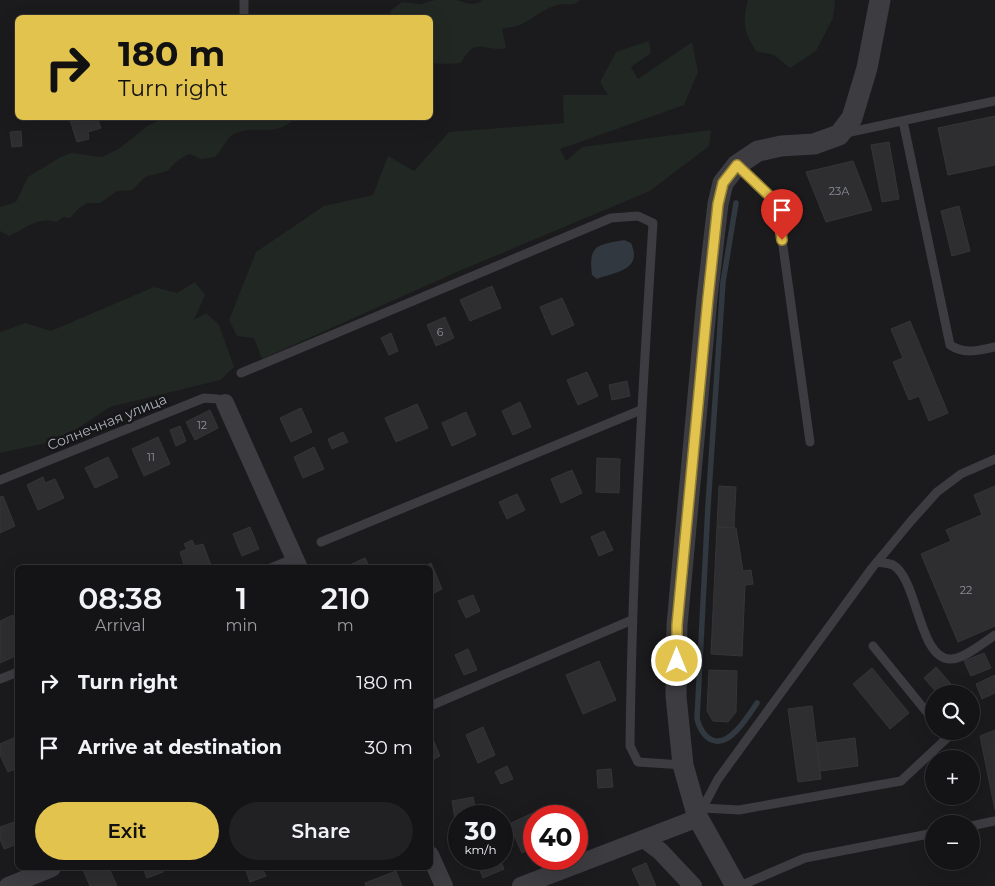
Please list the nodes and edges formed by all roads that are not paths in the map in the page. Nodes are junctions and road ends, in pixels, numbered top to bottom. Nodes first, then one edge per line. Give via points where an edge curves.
1 (244, 0) edge
2 (880, 0) edge
3 (244, 15) edge
4 (995, 101) edge
5 (903, 121) junction
6 (840, 135) junction
7 (737, 165) junction
8 (995, 347) edge
9 (241, 373) dead end
10 (225, 403) joint
11 (641, 410) junction
12 (810, 442) dead end
13 (995, 459) edge
14 (0, 480) edge
15 (321, 542) dead end
16 (878, 562) junction
17 (297, 563) edge
18 (632, 620) junction
19 (995, 635) edge
20 (873, 646) dead end
21 (15, 673) edge
22 (0, 679) edge
23 (433, 705) edge
24 (925, 710) edge
25 (945, 740) edge
26 (683, 766) junction
27 (701, 813) junction
28 (995, 821) edge
29 (980, 824) edge
30 (925, 835) edge
31 (644, 840) junction
32 (433, 862) edge
33 (47, 870) edge
34 (8, 886) edge
35 (444, 886) edge
36 (521, 886) edge
37 (693, 886) edge
38 (736, 886) edge
39 (740, 886) edge

1 - 3 lane
2 - 6 street via 867,68 852,118
4 - 5 lane
5 - 6 lane
5 - 8 lane via 950,345 968,352
6 - 7 street via 814,144 758,151
7 - 12 lane via 777,203
7 - 26 street via 723,183 718,204 677,625 676,696
9 - 11 lane via 611,218 638,216 653,223
10 - 14 lane, Солнечная улица via 204,398
10 - 17 street
11 - 15 lane
11 - 18 lane
13 - 16 lane via 962,474 938,492
16 - 19 lane via 890,564 900,572 929,640 942,658 961,656
16 - 27 lane via 718,778
18 - 23 lane
18 - 26 lane via 630,746 638,762
20 - 24 lane
21 - 22 lane
25 - 27 lane via 901,781 739,810
26 - 27 street
27 - 31 street
27 - 38 street
28 - 29 lane
30 - 39 lane via 805,858
31 - 36 street
31 - 37 street via 660,851
32 - 35 street
33 - 34 street

